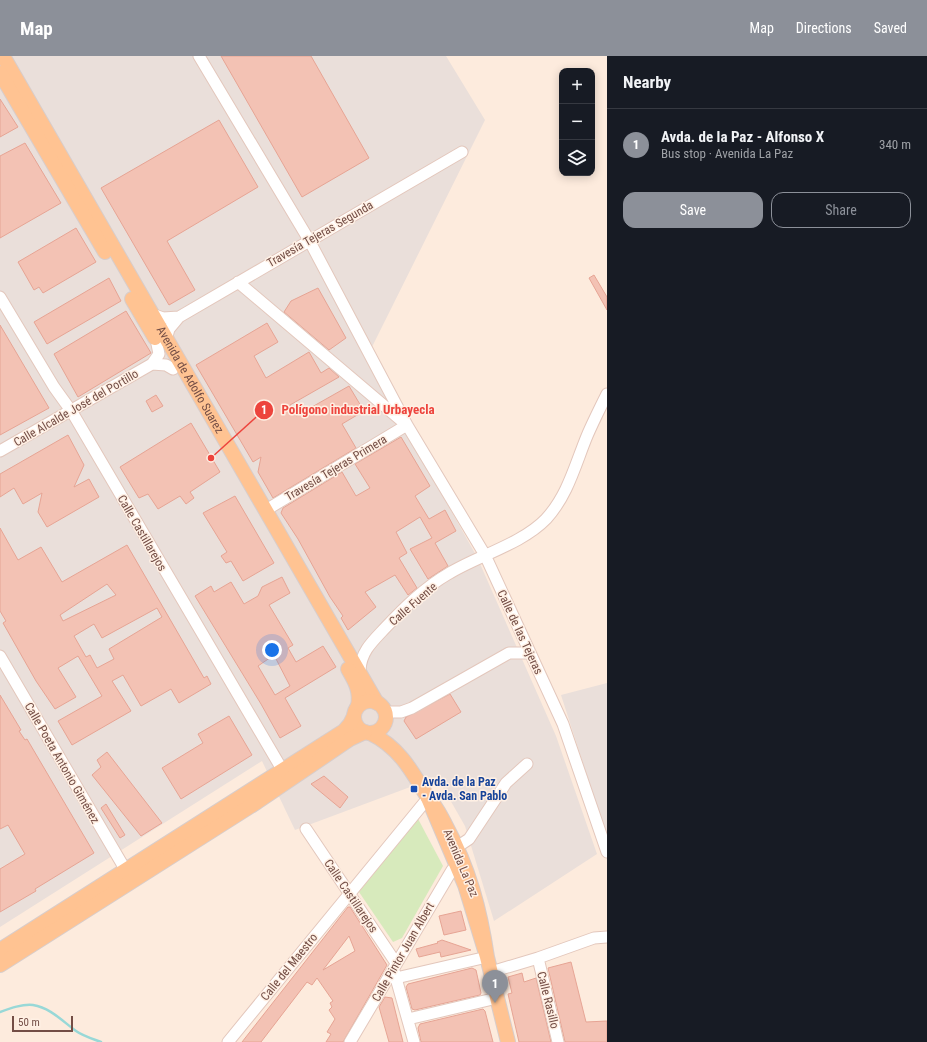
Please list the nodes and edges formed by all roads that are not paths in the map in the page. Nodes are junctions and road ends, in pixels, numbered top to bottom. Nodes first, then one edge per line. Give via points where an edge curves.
1 (3, 56) edge
2 (13, 56) edge
3 (199, 56) edge
4 (4, 74) edge
5 (462, 152) dead end
6 (309, 240) junction
7 (238, 282) junction
8 (0, 297) edge
9 (152, 314) junction
10 (179, 317) junction
11 (161, 340) junction
12 (152, 364) junction
13 (173, 369) junction
14 (607, 394) edge
15 (72, 412) junction
16 (407, 425) junction
17 (0, 451) edge
18 (266, 510) junction
19 (485, 555) junction
20 (529, 653) junction
21 (0, 656) edge
22 (360, 670) junction
23 (356, 711) junction
24 (383, 711) junction
25 (367, 732) junction
26 (397, 751) junction
27 (527, 764) dead end
28 (283, 771) junction
29 (428, 798) junction
30 (306, 829) dead end
31 (456, 847) junction
32 (607, 852) edge
33 (125, 869) junction
34 (460, 871) junction
35 (350, 892) junction
36 (607, 937) edge
37 (0, 950) edge
38 (487, 957) junction
39 (538, 958) junction
40 (0, 965) edge
41 (395, 970) junction
42 (491, 972) junction
43 (497, 998) junction
44 (408, 1019) junction
45 (228, 1042) edge
46 (350, 1042) edge
47 (414, 1042) edge
48 (508, 1042) edge
49 (558, 1042) edge

1 - 4 main road, Avenida de Adolfo Suarez
2 - 4 street
3 - 6 street, Calle de las Tejeras
4 - 9 main road, Avenida de Adolfo Suarez
4 - 11 main road, Avenida de Adolfo Suarez
5 - 6 street, Travesía Tejeras Segunda
6 - 7 street, Travesía Tejeras Segunda
6 - 16 street, Calle de las Tejeras
7 - 10 street, Travesía Tejeras Segunda
7 - 16 street
8 - 15 street, Calle Castillarejos
9 - 10 street via 163,318
9 - 11 main road, Avenida de Adolfo Suarez
10 - 11 street
11 - 12 street via 159,354
11 - 13 main road, Avenida de Adolfo Suarez
11 - 18 main road, Avenida de Adolfo Suarez
12 - 13 street via 166,365
12 - 15 street, Calle Alcalde José del Portillo
13 - 23 main road, Avenida de Adolfo Suarez via 355,681 360,695
14 - 19 street, Calle Fuente via 557,507 544,521 512,542
15 - 17 street, Calle Alcalde José del Portillo
15 - 28 street, Calle Castillarejos
16 - 18 street, Travesía Tejeras Primera
16 - 19 street, Calle de las Tejeras
18 - 22 main road, Avenida de Adolfo Suarez
19 - 20 street, Calle de las Tejeras
19 - 22 street, Calle Fuente via 447,574 401,611 363,653
20 - 24 street via 509,653 412,708 401,712
20 - 32 street, Calle de las Tejeras via 563,724
21 - 33 street, Calle Poeta Antonio Giménez
22 - 24 main road, Avenida de Adolfo Suarez
23 - 24 main road via 367,701
23 - 25 main road via 356,724
23 - 28 main road via 347,729
24 - 25 main road via 382,727 374,732
24 - 26 main road, Avenida La Paz via 388,736
25 - 26 main road, Avenida La Paz
25 - 40 main road via 350,739 257,802
26 - 29 main road, Avenida La Paz via 410,767
27 - 31 street via 506,783 469,839
28 - 33 main road
29 - 31 main road, Avenida La Paz
29 - 34 main road, Avenida La Paz
29 - 35 street, Calle del Maestro
30 - 35 street, Calle Castillarejos
31 - 38 main road, Avenida La Paz via 475,893
33 - 37 main road
34 - 38 main road, Avenida La Paz
34 - 41 street, Calle Pintor Juan Albert via 452,870
35 - 41 street, Calle Castillarejos
35 - 45 street, Calle del Maestro
36 - 39 street via 594,938
38 - 41 street
38 - 42 main road, Avenida La Paz
39 - 42 street
39 - 49 street, Calle Rasillo
41 - 44 street, Calle Castillarejos
41 - 46 street, Calle Pintor Juan Albert
42 - 43 main road, Avenida La Paz
43 - 44 street
43 - 48 main road, Avenida La Paz
44 - 47 street, Calle Castillarejos

